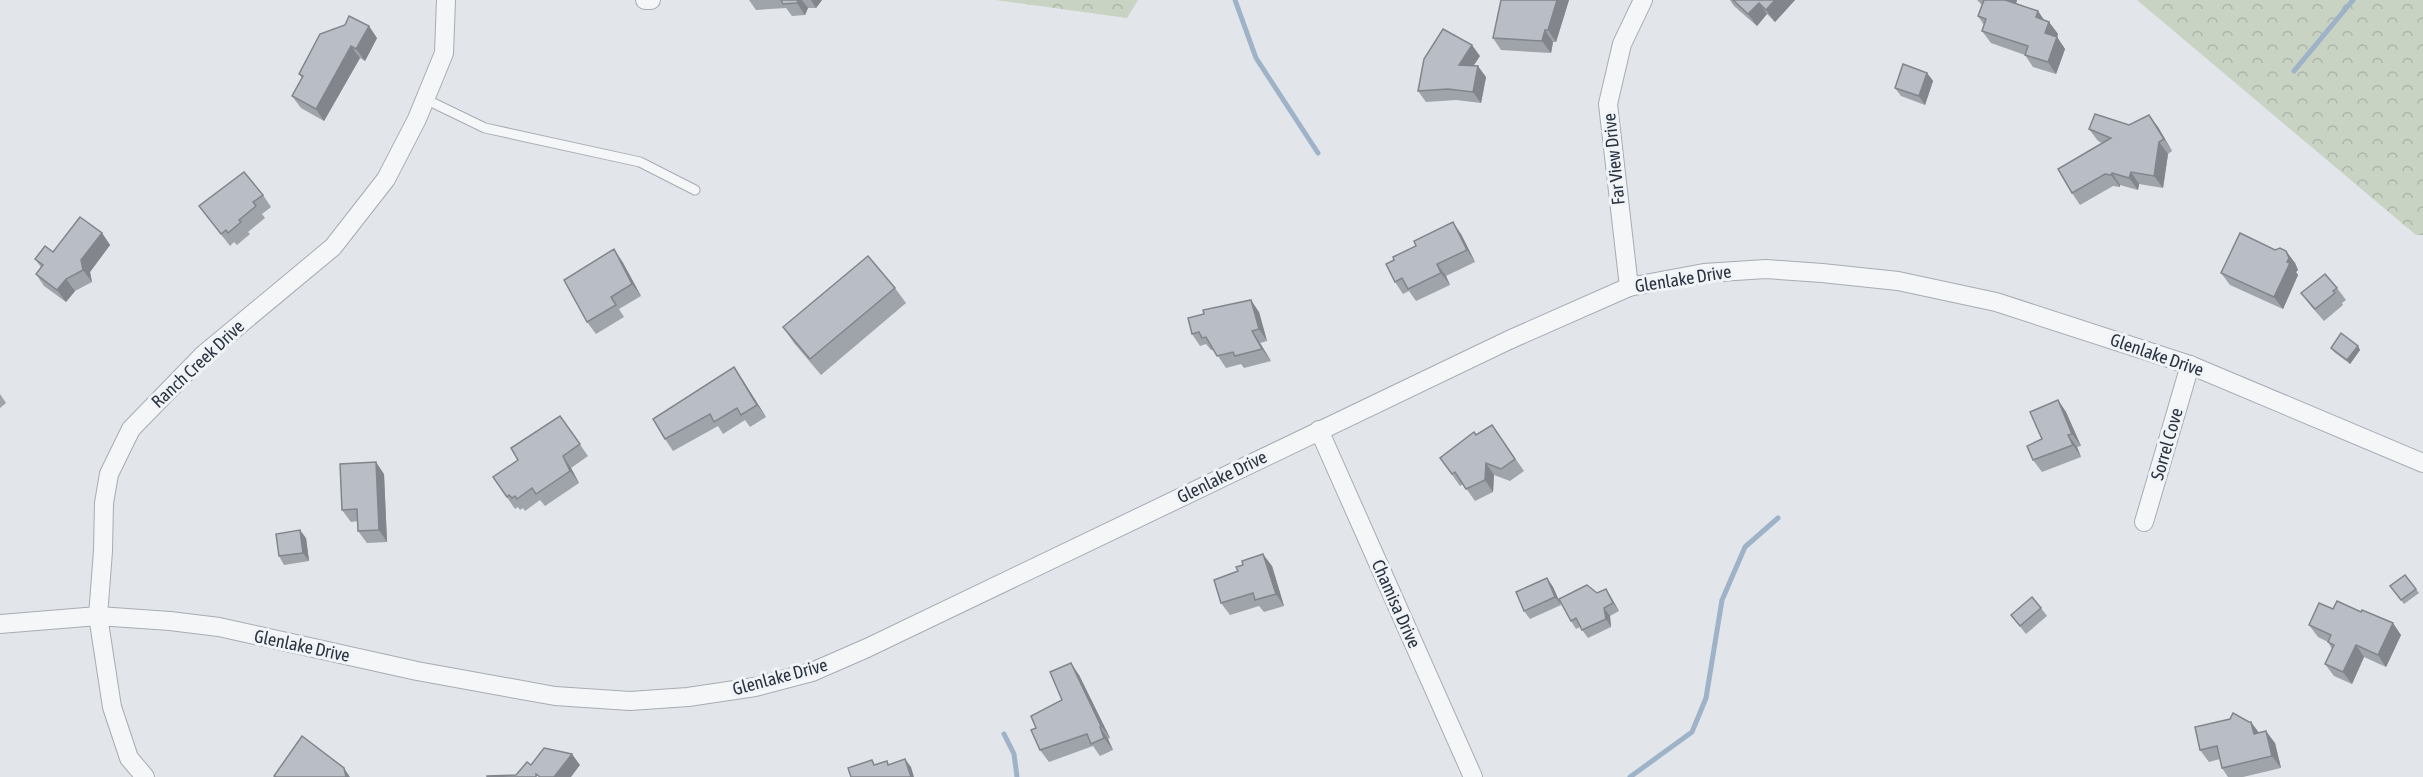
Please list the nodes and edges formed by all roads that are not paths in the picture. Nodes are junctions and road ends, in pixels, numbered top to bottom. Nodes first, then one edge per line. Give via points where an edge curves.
1 (446, 0) edge
2 (645, 0) edge
3 (651, 0) edge
4 (1643, 0) edge
5 (425, 99) junction
6 (695, 190) dead end
7 (1629, 287) junction
8 (2190, 365) junction
9 (1319, 430) junction
10 (2423, 463) edge
11 (2144, 522) dead end
12 (98, 616) junction
13 (0, 624) edge
14 (145, 777) edge
15 (1473, 777) edge

1 - 5 street, Ranch Creek Drive via 444,53
2 - 3 street
4 - 7 street, Far View Drive via 1622,44 1608,104
5 - 6 lane via 485,128 640,162
5 - 12 street, Ranch Creek Drive via 386,179 333,247 203,355 131,429 109,474
7 - 8 street, Glenlake Drive via 1704,273 1766,269 1898,281 1996,302
7 - 9 street, Glenlake Drive
8 - 10 street, Glenlake Drive
8 - 11 street, Sorrel Cove
9 - 12 street, Glenlake Drive via 867,648 812,672 755,687 630,701 555,696 417,671 219,627
9 - 15 street, Chamisa Drive
12 - 13 street, Glenlake Drive
12 - 14 street, Ranch Creek Drive via 112,707 129,758

